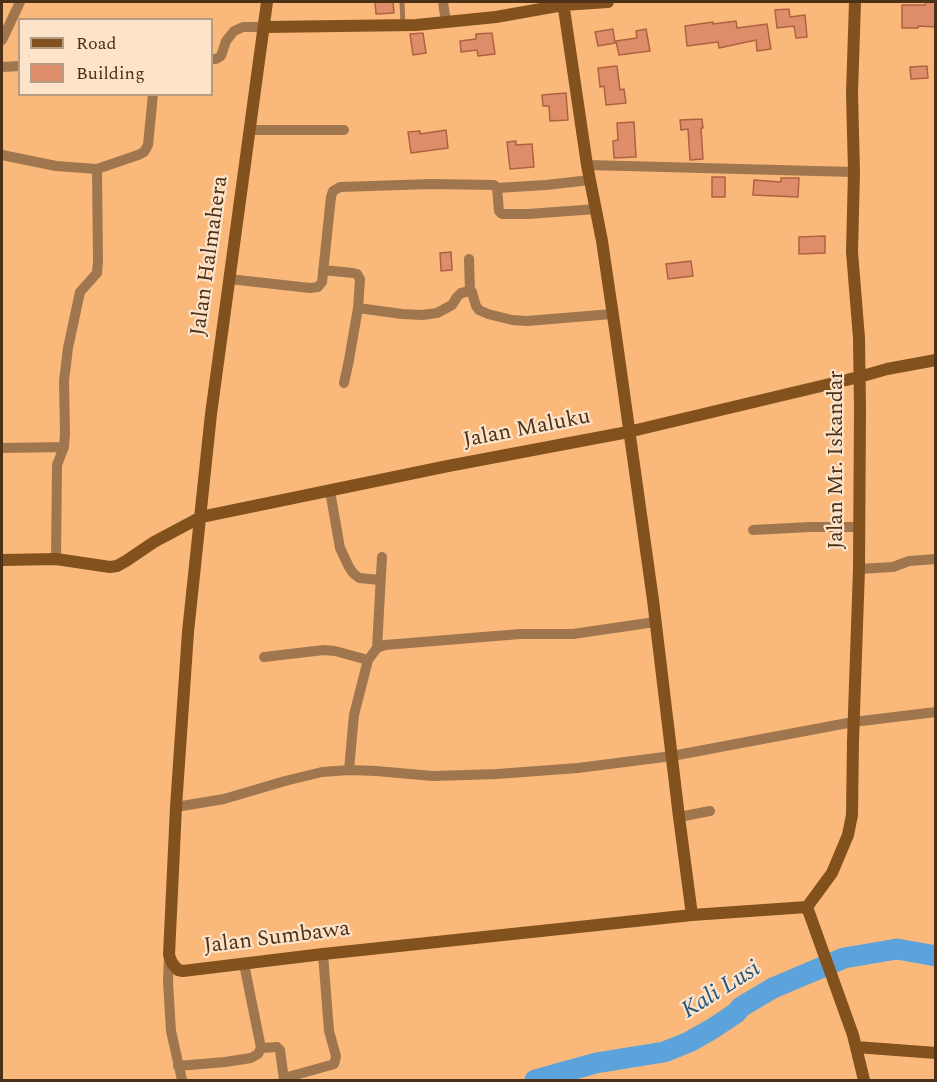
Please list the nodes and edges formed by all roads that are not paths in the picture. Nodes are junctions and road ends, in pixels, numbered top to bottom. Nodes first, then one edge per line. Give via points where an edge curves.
1 (20, 2) edge
2 (267, 2) edge
3 (402, 2) edge
4 (443, 2) edge
5 (608, 2) edge
6 (855, 2) edge
7 (563, 3) edge
8 (446, 22) junction
9 (403, 25) junction
10 (264, 27) junction
11 (2, 40) edge
12 (213, 59) edge
13 (18, 66) edge
14 (2, 67) edge
15 (153, 96) edge
16 (250, 130) junction
17 (344, 130) dead end
18 (2, 155) edge
19 (587, 165) junction
20 (97, 169) junction
21 (854, 172) junction
22 (590, 180) junction
23 (497, 188) junction
24 (596, 208) junction
25 (469, 259) dead end
26 (323, 270) junction
27 (229, 279) junction
28 (470, 291) junction
29 (358, 308) junction
30 (612, 314) junction
31 (936, 360) edge
32 (859, 377) junction
33 (344, 383) dead end
34 (628, 432) junction
35 (64, 447) junction
36 (2, 448) edge
37 (330, 491) junction
38 (201, 517) junction
39 (859, 527) junction
40 (753, 530) dead end
41 (382, 557) dead end
42 (56, 559) junction
43 (936, 559) edge
44 (2, 560) edge
45 (859, 569) junction
46 (381, 580) junction
47 (655, 622) junction
48 (377, 648) junction
49 (264, 657) dead end
50 (368, 660) junction
51 (936, 712) edge
52 (853, 722) junction
53 (672, 756) junction
54 (349, 770) junction
55 (176, 807) junction
56 (710, 811) dead end
57 (679, 817) junction
58 (807, 907) junction
59 (692, 915) junction
60 (323, 954) junction
61 (169, 955) junction
62 (244, 964) junction
63 (854, 1041) junction
64 (261, 1048) junction
65 (936, 1053) edge
66 (178, 1066) junction
67 (284, 1079) edge
68 (182, 1080) edge
69 (864, 1080) edge

1 - 11 street
2 - 10 main road, Jalan Halmahera
3 - 9 lane
4 - 8 street
5 - 7 main road
6 - 21 main road, Jalan Mr. Iskandar
7 - 8 main road via 496,17
7 - 19 main road
8 - 9 main road
9 - 10 main road
10 - 12 street via 234,31 221,56
10 - 16 main road, Jalan Halmahera
13 - 14 street
15 - 20 street via 148,146 144,152
16 - 17 street
16 - 27 main road, Jalan Halmahera
18 - 20 street via 56,166
19 - 21 street
19 - 22 main road
20 - 35 street via 97,273 80,292 70,337 64,381
21 - 32 main road, Jalan Mr. Iskandar via 852,252
22 - 23 street
22 - 24 main road
23 - 24 street via 502,214
23 - 26 street via 431,184 340,187 331,197
24 - 30 main road
25 - 28 street
26 - 27 street via 322,282 314,288
26 - 29 street via 357,274
27 - 38 main road, Jalan Halmahera
28 - 29 street via 461,293 452,305 437,313 402,314
28 - 30 street via 479,310 512,320
29 - 33 street
30 - 34 main road
31 - 32 main road, Jalan Maluku
32 - 34 main road, Jalan Maluku
32 - 39 main road, Jalan Mr. Iskandar
34 - 37 main road, Jalan Maluku
34 - 47 main road
35 - 36 street
35 - 42 street via 57,465
37 - 38 main road, Jalan Maluku
37 - 46 street via 340,548 349,567 359,578
38 - 42 main road, Jalan Maluku via 117,566
38 - 55 main road, Jalan Sumbawa via 188,632
39 - 40 street
39 - 45 main road, Jalan Mr. Iskandar
41 - 46 street
42 - 44 main road, Jalan Maluku
43 - 45 street
45 - 52 main road, Jalan Mr. Iskandar
46 - 48 street
47 - 48 street via 573,634 520,634
47 - 53 main road
48 - 50 street
49 - 50 street via 324,650
50 - 54 street via 354,716
51 - 52 street
52 - 53 street
52 - 58 main road, Jalan Mr. Iskandar via 852,815 848,835 832,873
53 - 54 street via 497,774 434,776
53 - 57 main road
54 - 55 street via 322,772 224,799
55 - 61 main road, Jalan Sumbawa
56 - 57 street
57 - 59 main road
58 - 59 main road, Jalan Sumbawa
58 - 63 main road
59 - 60 main road, Jalan Sumbawa
60 - 62 main road, Jalan Sumbawa
60 - 67 street via 329,1031 336,1060 334,1064
61 - 62 main road, Jalan Sumbawa via 174,967 183,971
61 - 66 street via 171,1031
62 - 64 street
63 - 65 main road
63 - 69 main road
64 - 66 street via 251,1058
64 - 67 street via 280,1050
66 - 68 street

